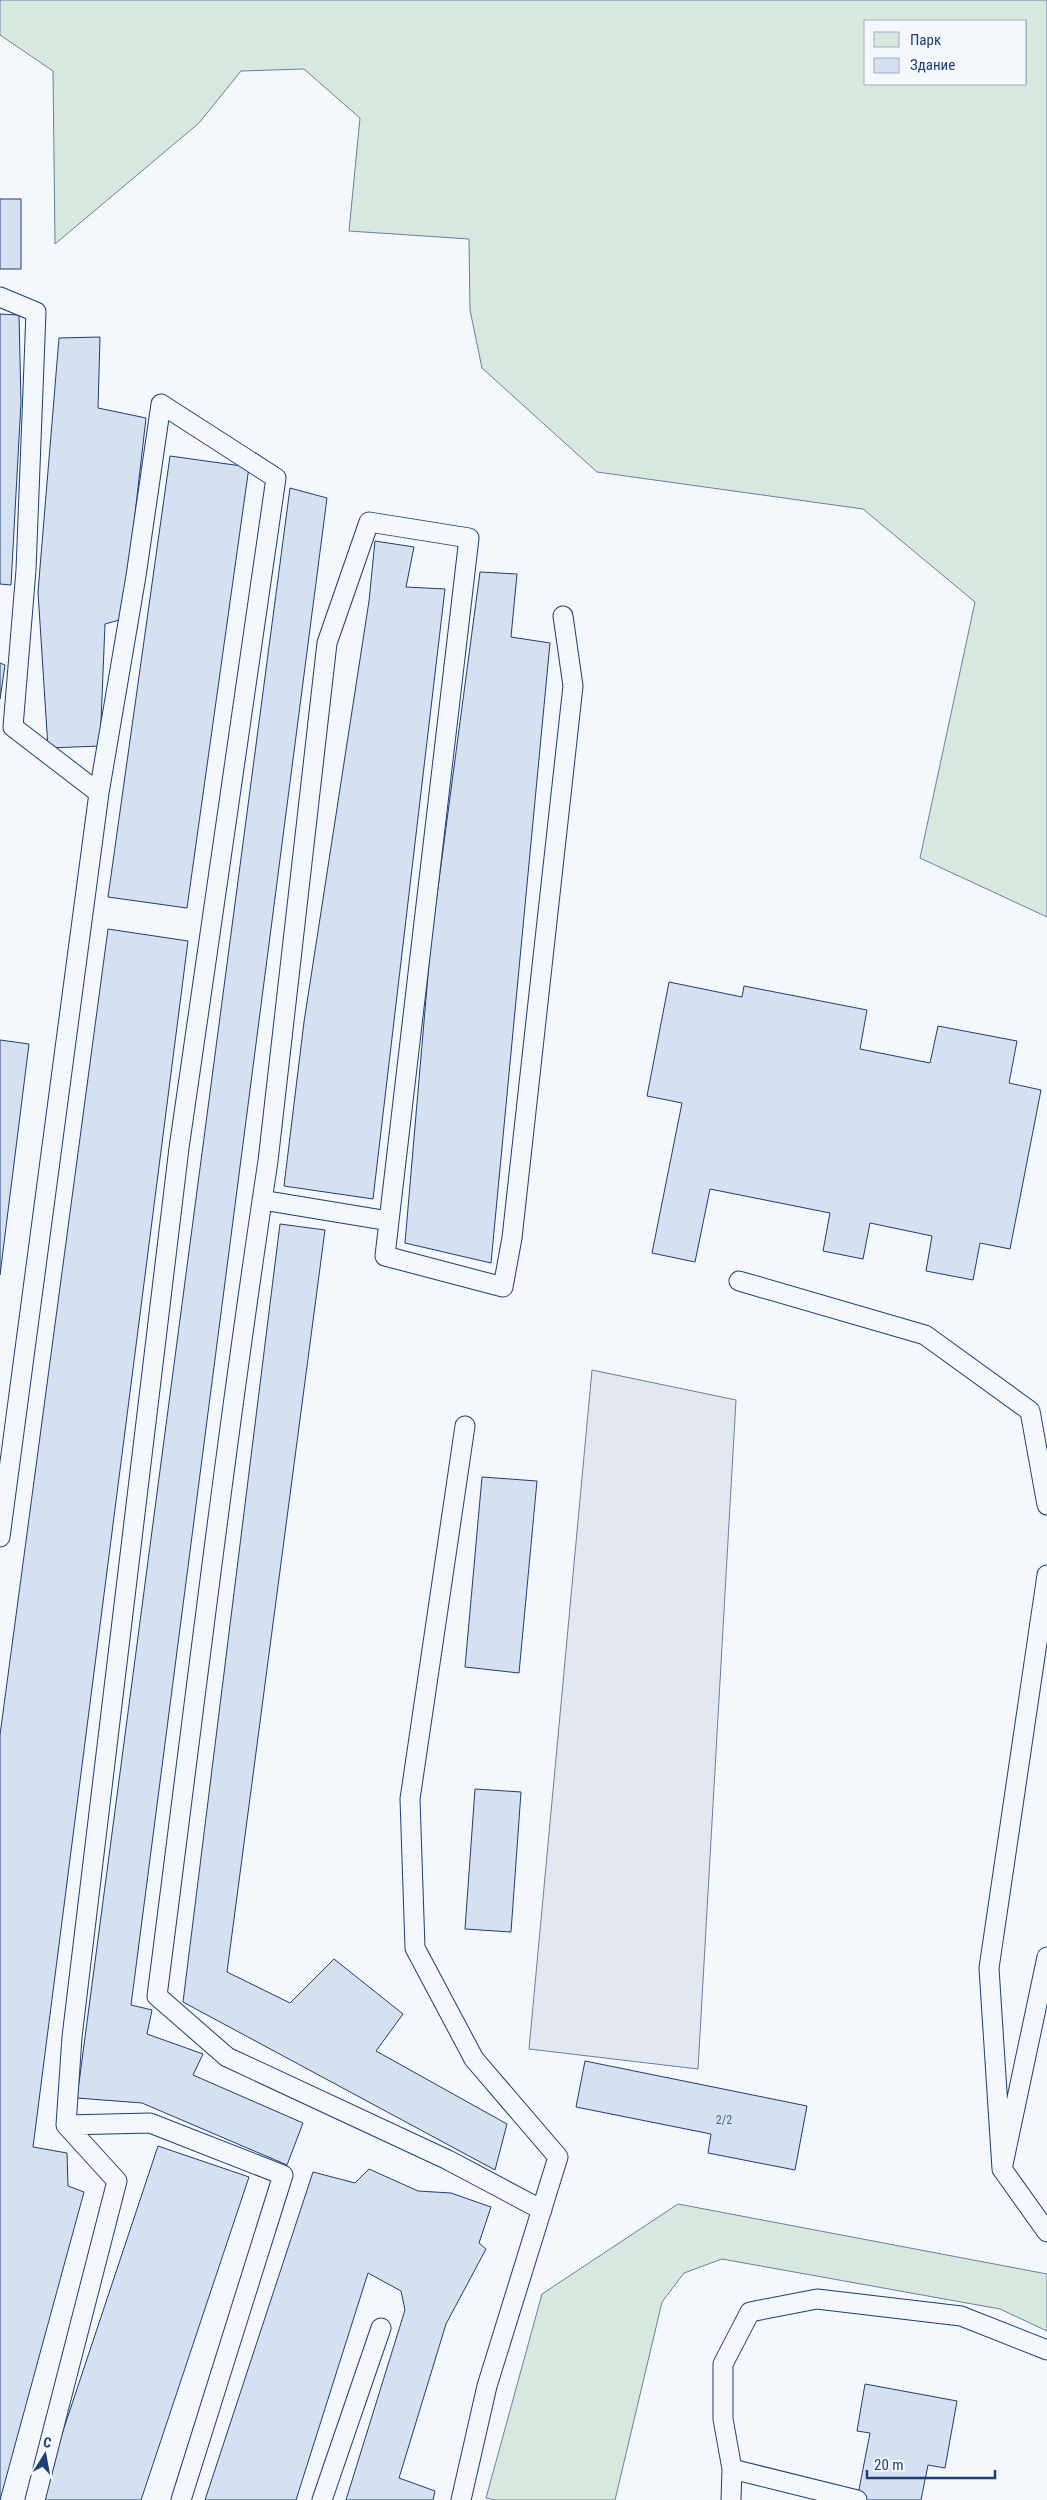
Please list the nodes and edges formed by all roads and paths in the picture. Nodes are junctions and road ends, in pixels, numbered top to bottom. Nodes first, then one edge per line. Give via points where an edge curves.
1 (0, 297) edge
2 (563, 616) dead end
3 (99, 793) junction
4 (262, 1200) junction
5 (389, 1221) junction
6 (739, 1281) dead end
7 (465, 1426) dead end
8 (1047, 1504) edge
9 (0, 1538) edge
10 (1047, 1575) edge
11 (1047, 1957) edge
12 (66, 2125) junction
13 (1002, 2169) junction
14 (542, 2210) junction
15 (1047, 2232) edge
16 (381, 2328) dead end
17 (1047, 2350) edge
18 (732, 2469) junction
19 (35, 2500) edge
20 (181, 2500) edge
21 (322, 2500) edge
22 (461, 2500) edge
23 (731, 2500) edge
24 (857, 2500) edge

1 - 3 lane via 36,312 26,570 14,727
2 - 5 lane via 573,686 512,1238 503,1288 385,1256
3 - 9 lane
3 - 12 lane via 161,404 276,478 179,1148 74,2027
4 - 5 lane
4 - 5 lane via 327,643 368,522 469,538
4 - 14 lane via 157,1996 227,2056 448,2160
6 - 8 lane via 925,1335 957,1358 1030,1411
7 - 14 lane via 410,1799 415,1948 474,2059 558,2157
10 - 13 lane via 988,1968
11 - 13 lane
12 - 19 lane via 117,2181
12 - 20 lane via 150,2123 283,2174
13 - 15 lane
14 - 22 lane via 488,2386
16 - 21 lane
17 - 18 lane via 960,2316 816,2299 750,2312 723,2364 723,2419
18 - 23 lane
18 - 24 lane

